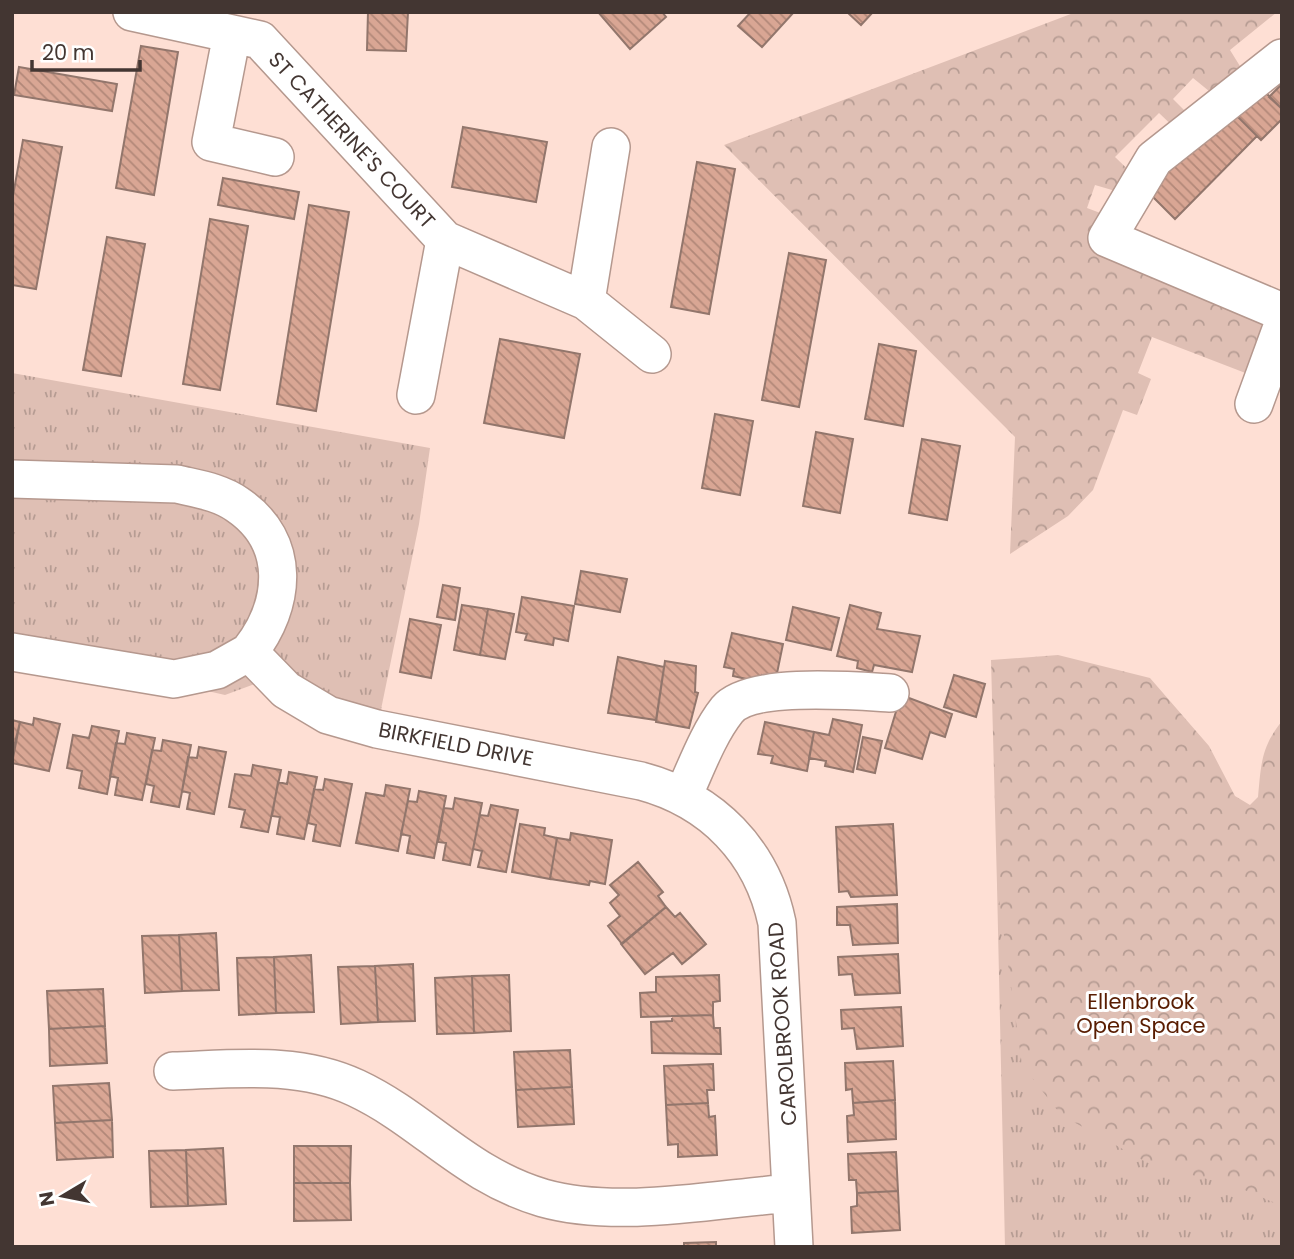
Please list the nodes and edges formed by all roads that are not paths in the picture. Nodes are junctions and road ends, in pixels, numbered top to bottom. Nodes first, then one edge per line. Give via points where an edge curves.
1 (132, 12) edge
2 (252, 29) edge
3 (1282, 58) edge
4 (611, 147) dead end
5 (275, 157) dead end
6 (445, 240) junction
7 (586, 301) junction
8 (1282, 312) edge
9 (1282, 327) edge
10 (652, 354) dead end
11 (416, 395) dead end
12 (1254, 404) dead end
13 (12, 479) edge
14 (12, 652) edge
15 (249, 652) junction
16 (890, 693) dead end
17 (682, 796) junction
18 (173, 1071) dead end
19 (791, 1193) junction
20 (794, 1247) edge

1 - 2 street
2 - 5 street via 211,142
2 - 6 street, ST CATHERINE'S COURT
3 - 8 street via 1154,159 1107,238
4 - 7 street
6 - 7 street, ST CATHERINE'S COURT
6 - 11 street, ST CATHERINE'S COURT
7 - 10 street, ST CATHERINE'S COURT
9 - 12 street
13 - 15 street via 177,484 237,504 264,532 278,579 272,617
14 - 15 street via 174,679 218,670
15 - 17 street, BIRKFIELD DRIVE via 286,690 328,715 377,729 629,778
16 - 17 street via 797,690 735,703
17 - 19 street, CAROLBROOK ROAD via 721,821 744,846 761,872 774,906
18 - 19 street via 274,1069 338,1080 377,1100 480,1172 513,1187 577,1205 654,1205
19 - 20 street, CAROLBROOK ROAD

